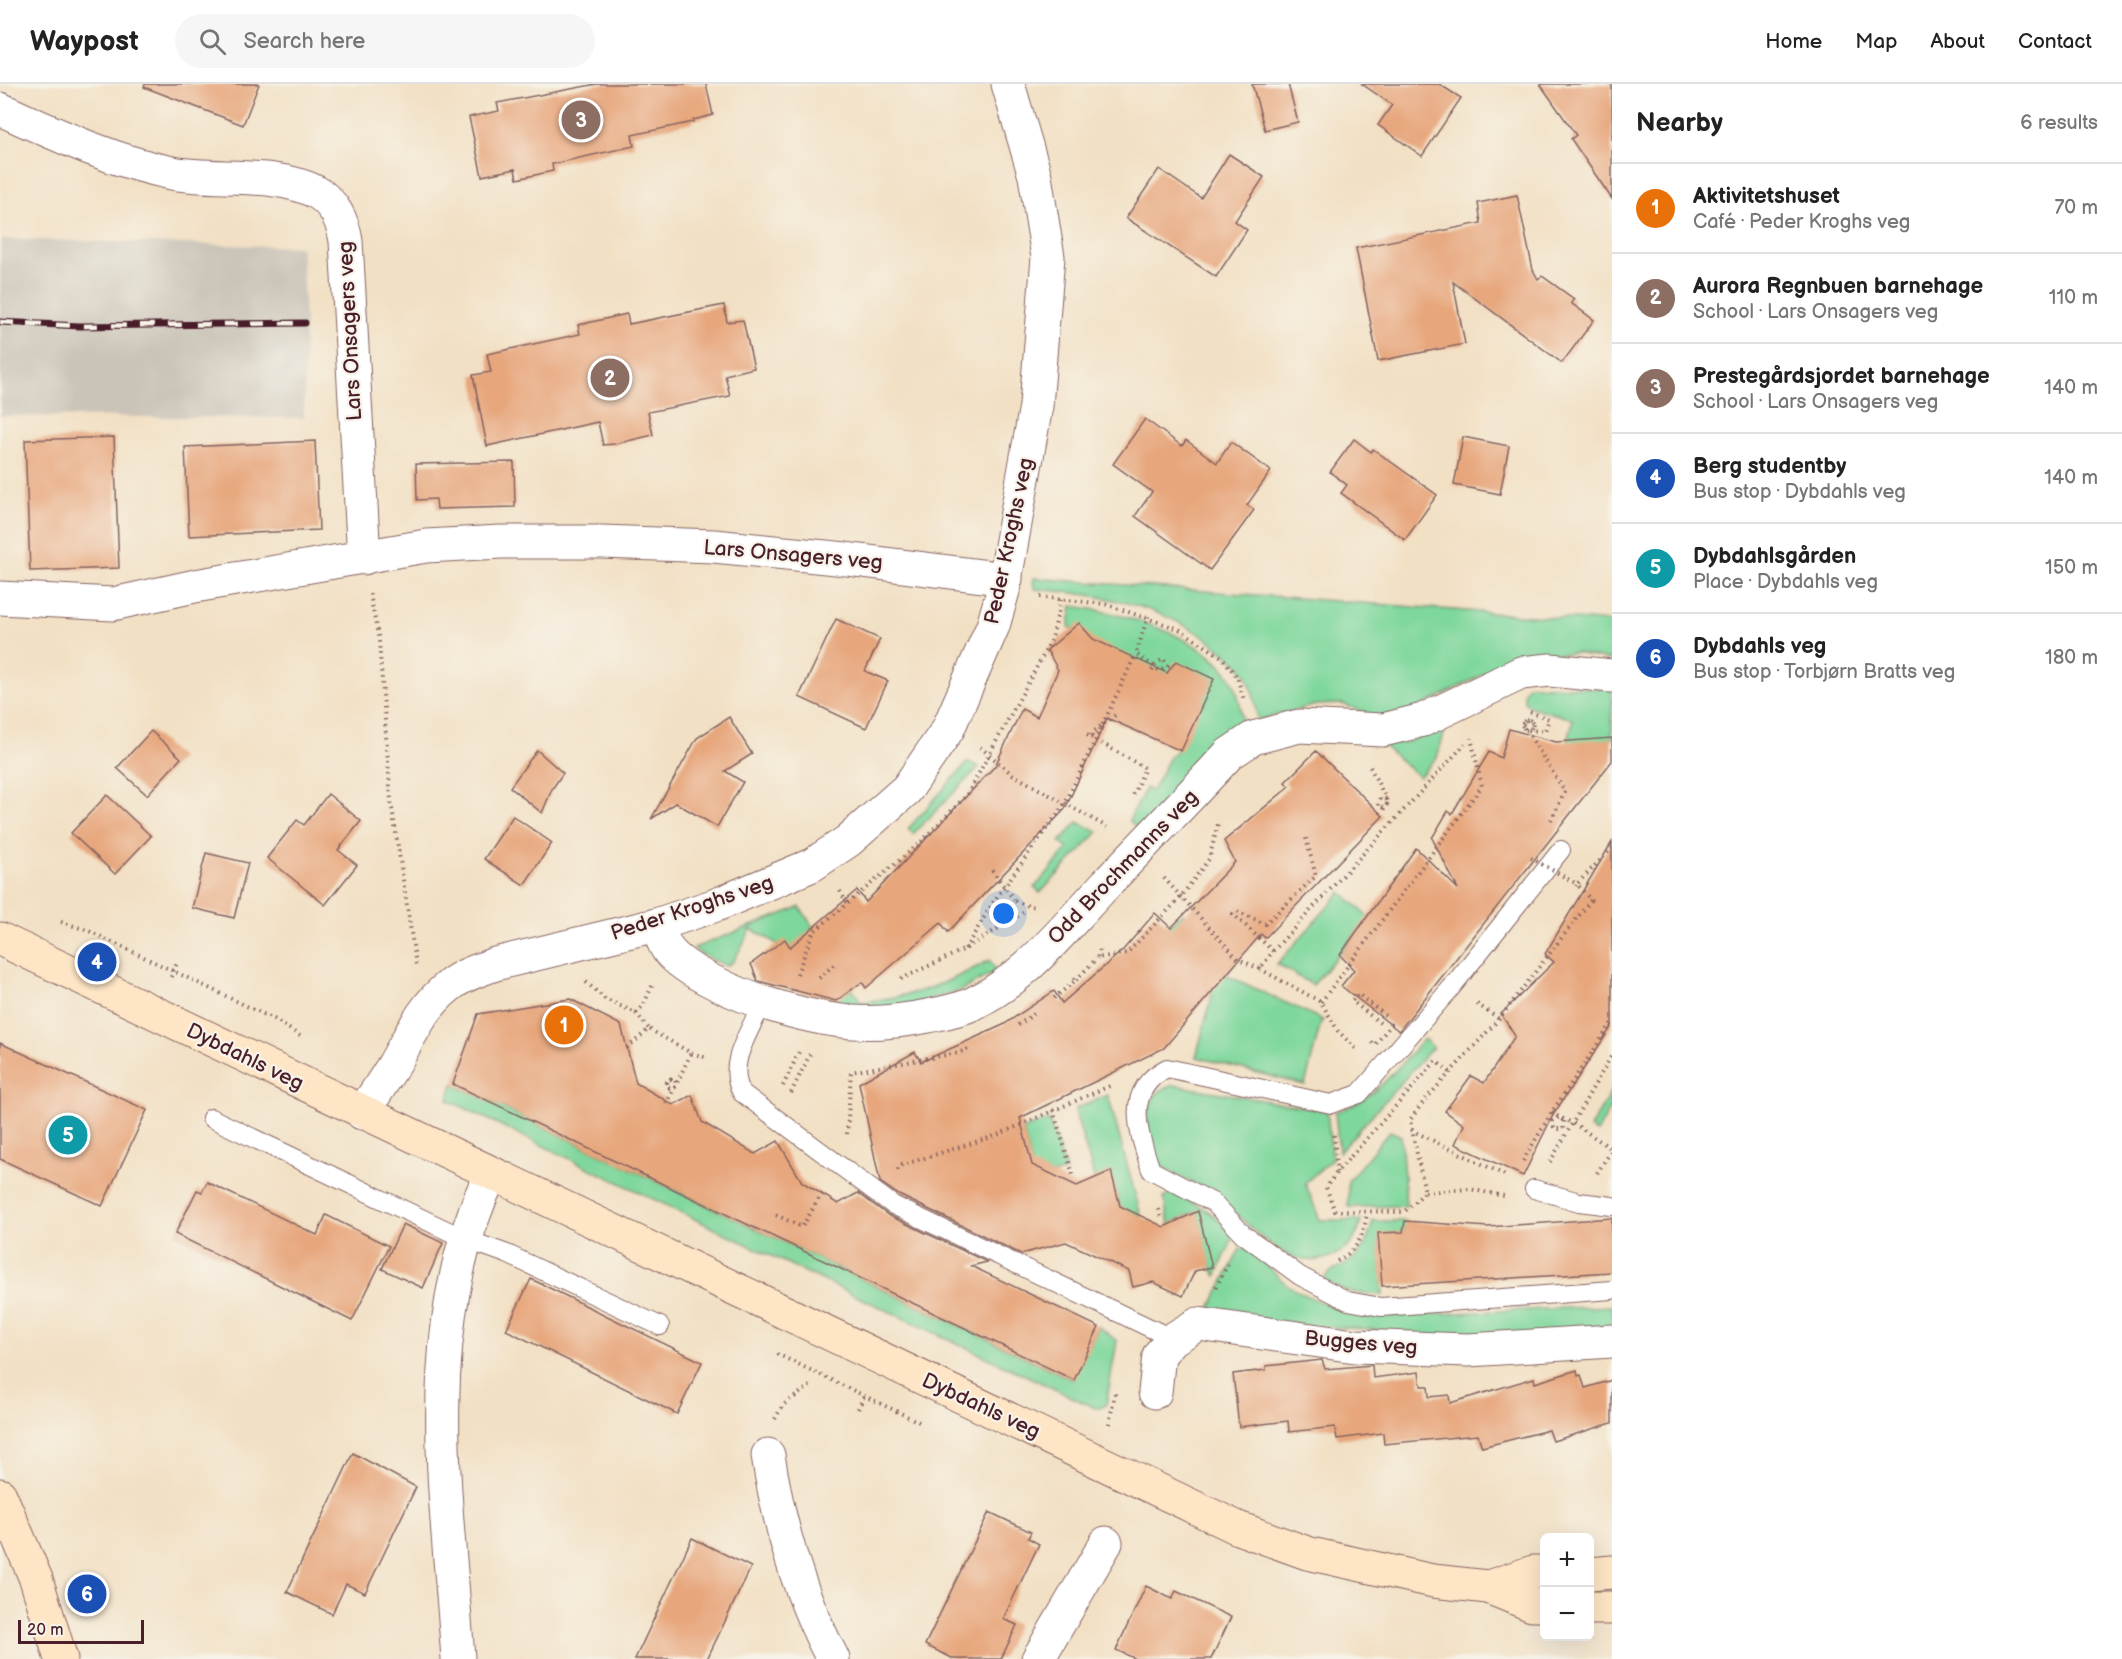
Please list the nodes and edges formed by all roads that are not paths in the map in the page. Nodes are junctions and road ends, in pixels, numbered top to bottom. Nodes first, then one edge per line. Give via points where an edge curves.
1 (1008, 84) edge
2 (0, 109) edge
3 (364, 558) junction
4 (1005, 585) junction
5 (0, 598) edge
6 (1612, 676) edge
7 (1561, 850) dead end
8 (656, 925) junction
9 (0, 939) edge
10 (772, 1006) junction
11 (362, 1113) junction
12 (211, 1118) dead end
13 (491, 1174) junction
14 (1534, 1189) road end
15 (1612, 1206) edge
16 (465, 1239) junction
17 (1612, 1290) edge
18 (660, 1326) dead end
19 (1173, 1340) junction
20 (1612, 1341) edge
21 (1155, 1392) dead end
22 (768, 1455) road end
23 (0, 1495) edge
24 (1106, 1543) dead end
25 (1540, 1572) edge
26 (1612, 1572) edge
27 (1594, 1574) edge
28 (1488, 1587) junction
29 (1540, 1605) edge
30 (1594, 1608) edge
31 (1612, 1608) edge
32 (61, 1659) edge
33 (458, 1659) edge
34 (833, 1659) edge
35 (1038, 1659) edge

1 - 4 street, Peder Kroghs veg via 1035,176 1048,257 1036,406
2 - 3 street, Lars Onsagers veg via 130,162 173,173 304,186 330,204 344,227 346,241
3 - 4 street, Lars Onsagers veg via 426,546 602,542 714,546 813,555
3 - 5 street, Lars Onsagers veg via 113,604
4 - 8 street, Peder Kroghs veg via 993,626 958,708 927,764 907,789 848,841 812,865 716,906
6 - 10 street, Odd Brochmanns veg via 1550,670 1521,673 1501,692 1383,730 1299,726 1253,738 1229,754 1045,949 1001,986 971,1004 894,1023 859,1024
7 - 17 lane via 1451,988 1359,1094 1331,1104 1167,1068 1151,1076 1140,1092 1137,1129 1151,1170 1214,1203 1243,1234 1300,1276 1348,1301 1381,1307
8 - 10 street, Odd Brochmanns veg via 668,950 688,966
8 - 11 street, Peder Kroghs veg via 478,970 450,985 432,1001
9 - 11 main road, Dybdahls veg
10 - 19 lane via 735,1066 735,1082 742,1093 893,1205
11 - 13 main road, Dybdahls veg
12 - 16 lane
13 - 16 street
13 - 28 main road, Dybdahls veg via 1238,1528 1317,1555 1433,1581
14 - 15 lane via 1579,1202
16 - 18 lane via 507,1254
16 - 33 street via 444,1349 441,1422
19 - 20 street, Bugges veg via 1198,1324 1366,1346 1468,1350
19 - 21 street, Bugges veg via 1159,1355
22 - 34 street via 776,1508 796,1575
23 - 32 main road via 36,1579
24 - 35 street
25 - 28 main road, Dybdahls veg
26 - 27 main road
28 - 29 main road, Dybdahls veg
30 - 31 main road

